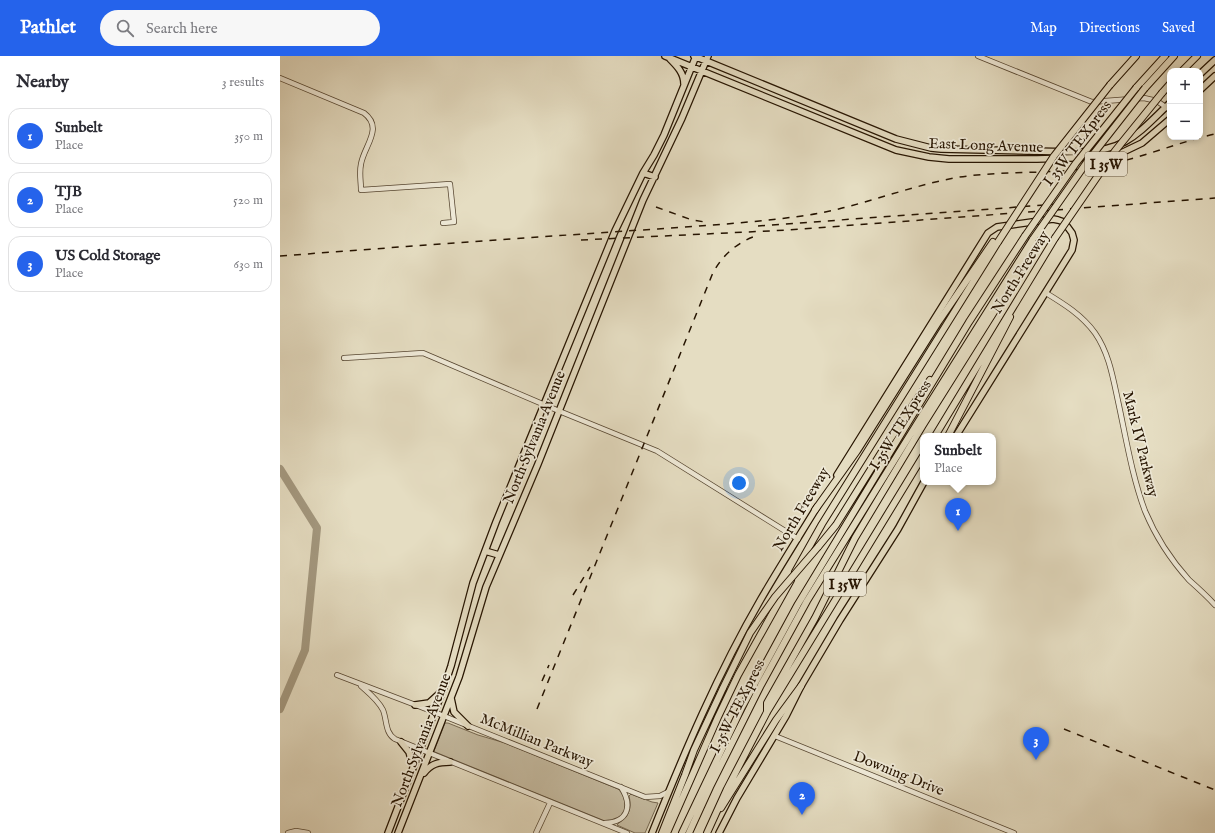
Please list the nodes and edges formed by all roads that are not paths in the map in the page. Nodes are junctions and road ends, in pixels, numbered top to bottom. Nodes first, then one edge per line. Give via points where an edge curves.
1 (695, 56) edge
2 (978, 56) edge
3 (1136, 56) edge
4 (1165, 56) edge
5 (1174, 56) edge
6 (1197, 56) edge
7 (667, 57) edge
8 (707, 58) edge
9 (1215, 60) edge
10 (691, 67) junction
11 (1185, 68) edge
12 (701, 71) junction
13 (1203, 71) edge
14 (1215, 76) edge
15 (280, 78) edge
16 (1167, 87) edge
17 (1203, 87) edge
18 (683, 88) junction
19 (1167, 106) edge
20 (823, 109) junction
21 (1167, 109) edge
22 (819, 119) junction
23 (1167, 122) edge
24 (997, 151) junction
25 (1038, 151) junction
26 (997, 159) junction
27 (1038, 159) junction
28 (643, 173) junction
29 (655, 177) junction
30 (443, 223) dead end
31 (1035, 239) junction
32 (995, 242) junction
33 (1046, 293) junction
34 (1015, 304) junction
35 (969, 322) junction
36 (344, 358) dead end
37 (544, 405) junction
38 (559, 412) junction
39 (937, 433) edge
40 (950, 433) edge
41 (958, 433) edge
42 (920, 461) edge
43 (922, 485) edge
44 (815, 510) junction
45 (798, 539) junction
46 (485, 550) junction
47 (499, 556) junction
48 (1215, 605) edge
49 (337, 675) dead end
50 (359, 684) junction
51 (801, 686) junction
52 (444, 687) junction
53 (451, 696) junction
54 (415, 705) junction
55 (434, 712) junction
56 (767, 712) junction
57 (444, 716) junction
58 (468, 726) junction
59 (775, 736) junction
60 (401, 742) junction
61 (420, 750) junction
62 (429, 753) junction
63 (450, 762) junction
64 (414, 766) junction
65 (421, 776) junction
66 (621, 787) junction
67 (668, 792) junction
68 (550, 803) junction
69 (716, 814) junction
70 (601, 823) junction
71 (288, 833) edge
72 (308, 833) edge
73 (388, 833) edge
74 (398, 833) edge
75 (536, 833) edge
76 (627, 833) edge
77 (652, 833) edge
78 (662, 833) edge
79 (667, 833) edge
80 (682, 833) edge
81 (690, 833) edge
82 (707, 833) edge
83 (719, 833) edge
84 (1014, 833) edge

1 - 8 main road, East Long Avenue
1 - 10 main road, North Sylvania Avenue
2 - 19 street via 1092,102 1144,98
3 - 32 highway, I 35W, bridge via 1054,156 1009,224 1000,231
4 - 35 highway, I 35W TEXpress, bridge via 1076,163
5 - 31 highway, I 35W TEXpress, bridge via 1145,88 1087,162 1054,207
6 - 11 highway
7 - 10 main road, East Long Avenue
7 - 18 main road via 681,72
8 - 12 main road, North Sylvania Avenue
8 - 20 main road, East Long Avenue
9 - 13 main road
10 - 12 main road, East Long Avenue
10 - 18 main road, North Sylvania Avenue
12 - 22 main road, East Long Avenue
12 - 29 main road, North Sylvania Avenue
14 - 17 main road
15 - 30 street via 369,116 373,133 360,166 361,190 450,184 454,222
16 - 34 highway, North Freeway / I 35W, bridge via 1115,151 1055,238
18 - 28 main road, North Sylvania Avenue via 664,135
20 - 22 main road
20 - 24 main road, East Long Avenue via 910,144 941,149
21 - 25 main road, East Long Avenue via 1139,133 1114,148 1089,152
22 - 26 main road, East Long Avenue via 896,150 940,158
23 - 27 main road, East Long Avenue via 1142,143 1119,154 1088,158
24 - 25 main road, East Long Avenue
24 - 26 main road
25 - 27 main road
26 - 27 main road, East Long Avenue
28 - 29 main road
28 - 37 main road, North Sylvania Avenue via 615,232
29 - 38 main road, North Sylvania Avenue via 619,257
31 - 56 highway via 1016,277 855,538 815,618 767,703
31 - 81 highway, I 35W TEXpress via 807,601 761,685
32 - 44 highway via 939,321 857,451
32 - 79 highway, North Freeway via 804,555 735,682
33 - 41 main road, North Freeway
33 - 44 main road, North Freeway via 1072,250 1074,240 1064,222 1053,220 997,227 988,234
33 - 48 street, Mark IV Parkway via 1080,316 1102,343 1113,375 1135,480 1145,511 1173,561
34 - 39 highway, North Freeway / I 35W
34 - 40 highway
35 - 78 highway, bridge via 884,448 836,525 758,621 722,688 694,750
35 - 80 highway, I 35W TEXpress via 788,621 742,707
36 - 37 street via 423,353
37 - 38 street
37 - 46 main road, North Sylvania Avenue
38 - 45 street via 657,451
38 - 47 main road, North Sylvania Avenue
42 - 56 highway, I 35W
43 - 51 main road via 898,530
44 - 45 main road, North Freeway
45 - 67 main road, North Freeway via 761,599 730,658
46 - 47 main road
46 - 52 main road, North Sylvania Avenue via 468,598
47 - 53 main road, North Sylvania Avenue via 486,587 472,638
49 - 50 street, McMillian Parkway
50 - 54 street, McMillian Parkway
50 - 60 street via 379,704 389,733
51 - 59 main road
51 - 69 highway via 776,720
52 - 54 main road via 429,703
52 - 55 main road, North Sylvania Avenue
53 - 57 main road, North Sylvania Avenue
53 - 58 main road via 454,712
54 - 55 street, McMillian Parkway
55 - 57 street, McMillian Parkway
55 - 61 main road, North Sylvania Avenue
56 - 69 highway, I 35W
57 - 58 street, McMillian Parkway
57 - 62 main road, North Sylvania Avenue
58 - 66 street, McMillian Parkway
59 - 83 main road
59 - 84 street, Downing Drive
60 - 61 street
60 - 64 main road via 409,752
61 - 62 street
61 - 64 main road, North Sylvania Avenue
62 - 63 street
62 - 65 main road, North Sylvania Avenue
63 - 65 main road via 437,762
63 - 68 street
64 - 73 main road, North Sylvania Avenue
65 - 74 main road, North Sylvania Avenue
66 - 67 street, McMillian Parkway via 645,797 660,796
66 - 70 street via 627,799 626,812 618,821
67 - 77 main road, North Freeway
68 - 70 street
68 - 75 street
69 - 82 highway, I 35W
70 - 76 street
71 - 72 street

